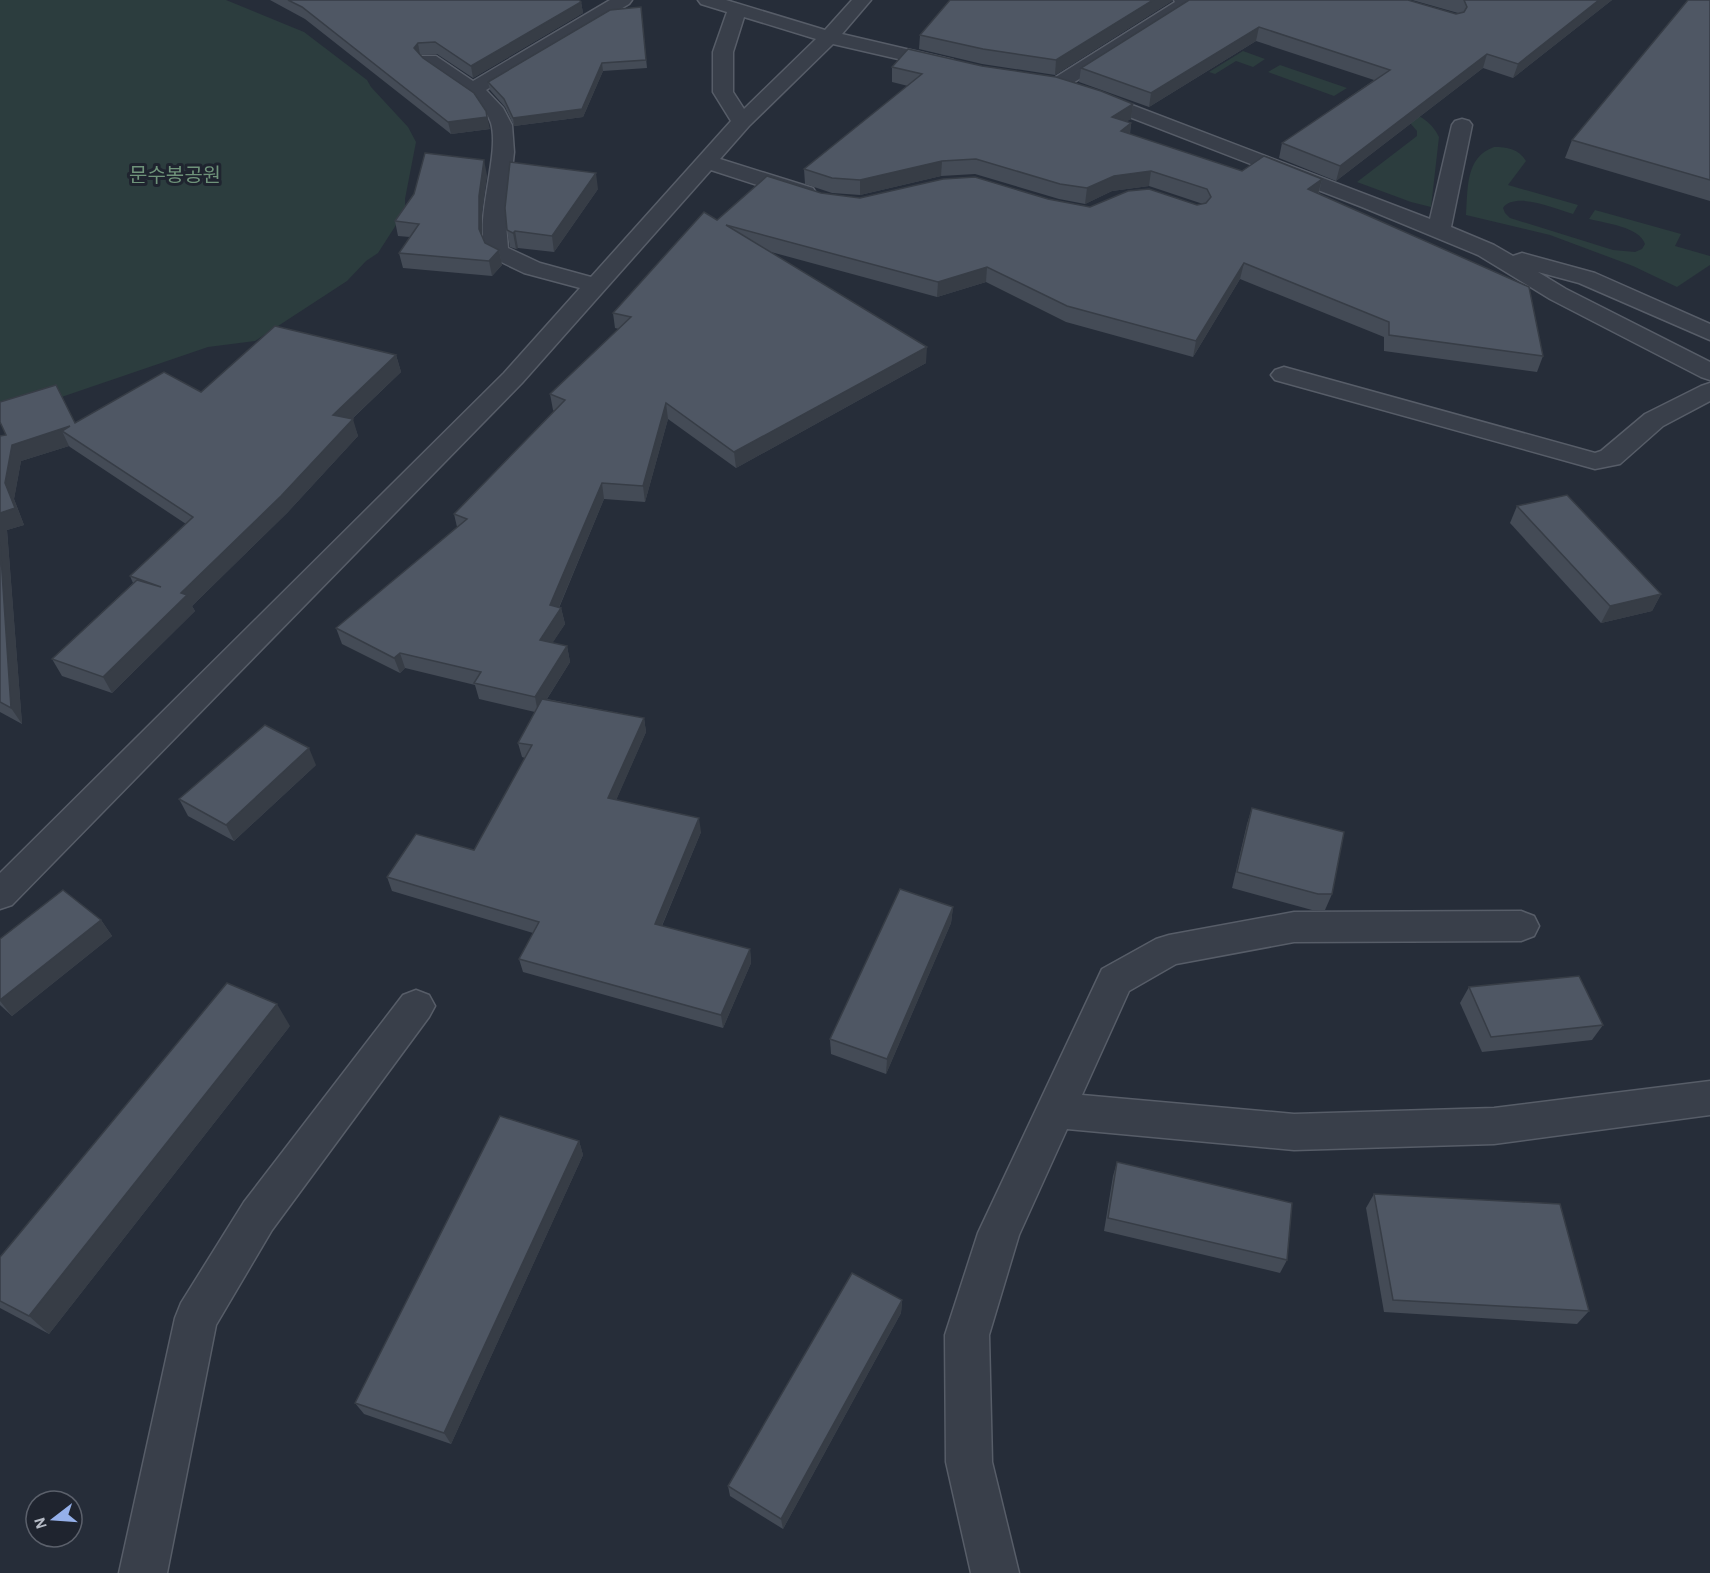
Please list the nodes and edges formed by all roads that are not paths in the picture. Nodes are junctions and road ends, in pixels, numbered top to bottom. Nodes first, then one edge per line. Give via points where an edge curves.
1 (623, 0) edge
2 (707, 0) edge
3 (862, 0) edge
4 (1190, 1) edge
5 (736, 9) junction
6 (829, 37) junction
7 (429, 60) edge
8 (971, 69) edge
9 (1036, 81) edge
10 (1058, 84) junction
11 (472, 90) junction
12 (742, 122) junction
13 (1462, 125) dead end
14 (707, 162) junction
15 (830, 201) edge
16 (1439, 231) junction
17 (1486, 250) junction
18 (596, 285) junction
19 (1710, 333) edge
20 (1710, 372) edge
21 (1284, 375) dead end
22 (1710, 391) edge
23 (0, 896) edge
24 (1521, 926) dead end
25 (416, 1006) dead end
26 (1710, 1098) edge
27 (1055, 1110) junction
28 (143, 1573) edge
29 (995, 1573) edge

1 - 11 street
2 - 5 street
3 - 6 street
4 - 10 street
5 - 6 street
5 - 12 street via 723,51 723,92
6 - 8 street
6 - 12 street
7 - 11 street
9 - 10 street
10 - 16 street
11 - 18 street via 496,112 502,125 495,224 497,251 510,261
12 - 14 street
13 - 16 street
14 - 15 street
14 - 18 street
16 - 17 street
17 - 19 street via 1587,278
17 - 20 street via 1558,294
18 - 23 street via 513,378
21 - 22 street via 1595,461 1610,458 1654,420
24 - 27 street via 1294,927 1169,950 1115,980
25 - 28 street via 258,1216 196,1318
26 - 27 street via 1494,1126 1294,1132
27 - 29 street via 999,1233 967,1335 969,1462

